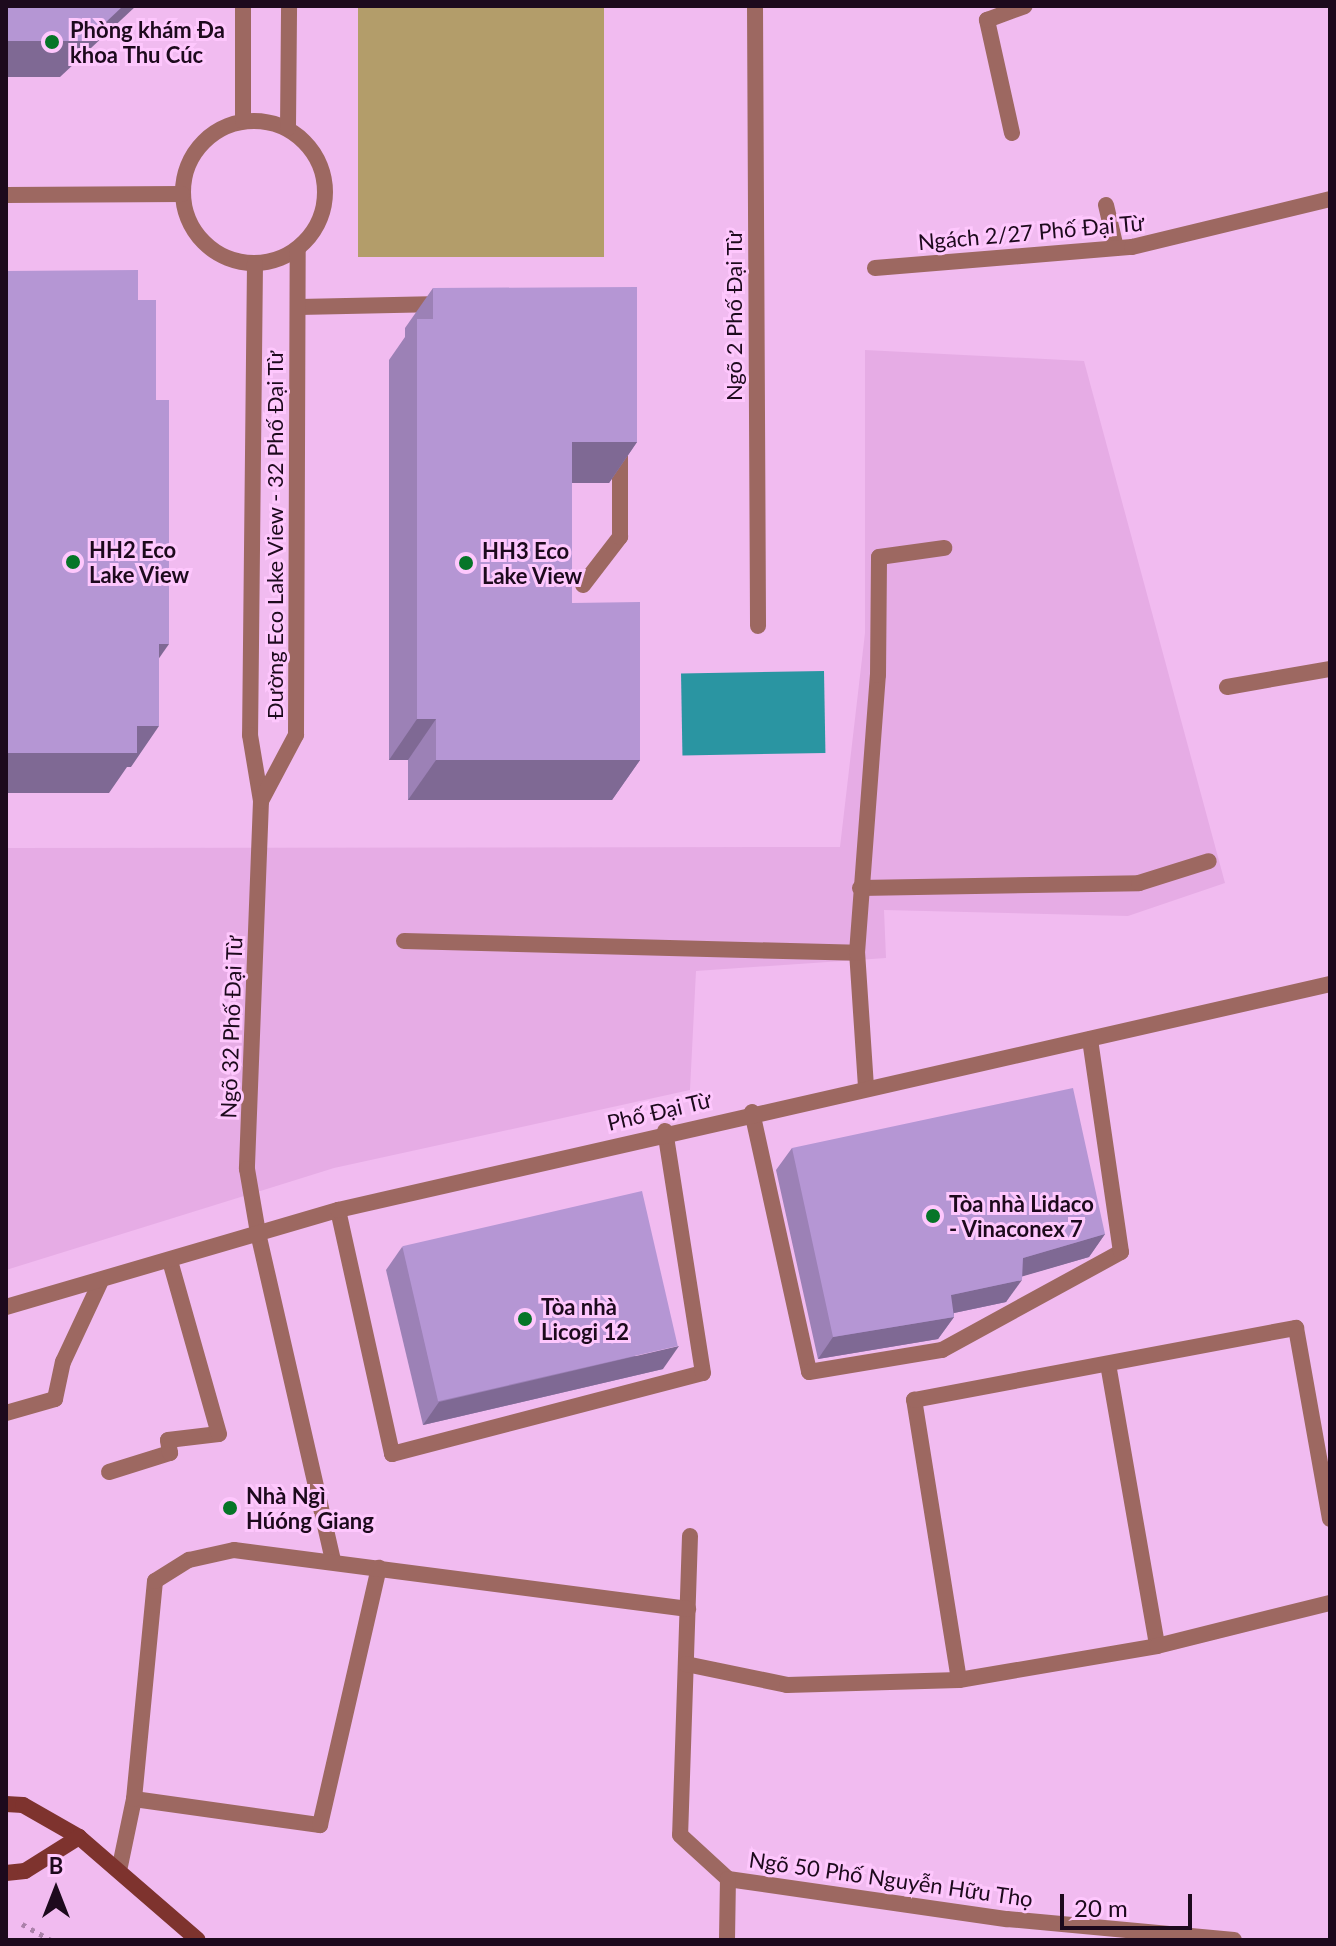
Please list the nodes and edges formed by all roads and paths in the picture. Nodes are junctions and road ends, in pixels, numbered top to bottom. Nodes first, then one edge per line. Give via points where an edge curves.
1 (243, 6) edge
2 (289, 6) edge
3 (755, 6) edge
4 (1025, 6) edge
5 (243, 121) junction
6 (288, 128) junction
7 (1012, 133) dead end
8 (182, 194) junction
9 (6, 195) edge
10 (1330, 199) edge
11 (1106, 205) dead end
12 (1116, 248) junction
13 (298, 249) junction
14 (255, 263) junction
15 (875, 268) dead end
16 (466, 304) edge
17 (299, 307) junction
18 (620, 429) edge
19 (944, 548) dead end
20 (583, 585) dead end
21 (758, 626) dead end
22 (1330, 669) edge
23 (1227, 687) dead end
24 (261, 801) junction
25 (1209, 861) dead end
26 (860, 888) junction
27 (404, 941) dead end
28 (857, 953) junction
29 (1330, 984) edge
30 (1090, 1039) junction
31 (866, 1087) junction
32 (752, 1112) junction
33 (665, 1131) junction
34 (338, 1210) junction
35 (258, 1233) junction
36 (170, 1261) junction
37 (100, 1283) junction
38 (6, 1307) edge
39 (1108, 1364) junction
40 (6, 1413) edge
41 (109, 1472) dead end
42 (1330, 1519) edge
43 (690, 1536) dead end
44 (333, 1560) junction
45 (379, 1568) junction
46 (1330, 1603) edge
47 (688, 1609) junction
48 (1157, 1646) junction
49 (686, 1664) junction
50 (959, 1680) junction
51 (134, 1799) junction
52 (6, 1804) edge
53 (79, 1837) junction
54 (120, 1866) junction
55 (6, 1873) edge
56 (728, 1879) junction
57 (22, 1924) dead end
58 (51, 1940) edge
59 (198, 1940) edge
60 (727, 1940) edge
61 (1234, 1940) edge

1 - 5 street
2 - 6 street
3 - 21 street, Ngõ 2 Phố Đại Từ
4 - 7 street via 987,20
5 - 6 street
5 - 8 street via 206,139 184,174
6 - 13 street via 307,143 327,186 324,210
8 - 9 street
8 - 14 street via 186,216 213,251
10 - 12 street, Ngách 2/27 Phố Đại Từ
11 - 12 street
12 - 15 street, Ngách 2/27 Phố Đại Từ
13 - 14 street
13 - 17 street, Đường Eco Lake View - 32 Phố Đại Từ
14 - 24 street, Đường Eco Lake View - 32 Phố Đại Từ via 250,735
16 - 17 street
17 - 24 street, Đường Eco Lake View - 32 Phố Đại Từ via 296,735
18 - 20 street via 620,537
19 - 26 street via 879,557 878,675
22 - 23 street
24 - 35 street, Ngõ 32 Phố Đại Từ via 247,1169
25 - 26 street via 1139,883
26 - 28 street
27 - 28 street
28 - 31 street
29 - 30 street, Phố Đại Từ
30 - 31 street, Phố Đại Từ
30 - 32 street via 1121,1252 942,1350 809,1372
31 - 32 street, Phố Đại Từ
32 - 33 street, Phố Đại Từ
33 - 34 street, Phố Đại Từ
33 - 34 street via 703,1373 392,1454
34 - 35 street, Phố Đại Từ
35 - 36 street, Phố Đại Từ
35 - 44 street, Ngõ 32 Phố Đại Từ
36 - 37 street, Phố Đại Từ
36 - 41 street via 219,1434 168,1440 170,1453
37 - 38 street, Phố Đại Từ
37 - 40 street via 63,1362 55,1399
39 - 42 street via 1296,1328
39 - 48 street
39 - 50 street via 914,1400
43 - 47 street, Ngõ 50 Phố Nguyễn Hữu Thọ
44 - 45 street
44 - 51 street via 234,1550 189,1560 155,1581
45 - 47 street
45 - 51 street via 320,1825
46 - 48 street
47 - 49 street, Ngõ 50 Phố Nguyễn Hữu Thọ
48 - 50 street
49 - 50 street via 787,1685
49 - 56 street, Ngõ 50 Phố Nguyễn Hữu Thọ via 680,1835
51 - 54 street
52 - 53 main road via 23,1805
53 - 54 main road
53 - 55 main road via 25,1871
54 - 59 main road
56 - 60 street
56 - 61 street, Ngõ 50 Phố Nguyễn Hữu Thọ via 1007,1919
57 - 58 path

